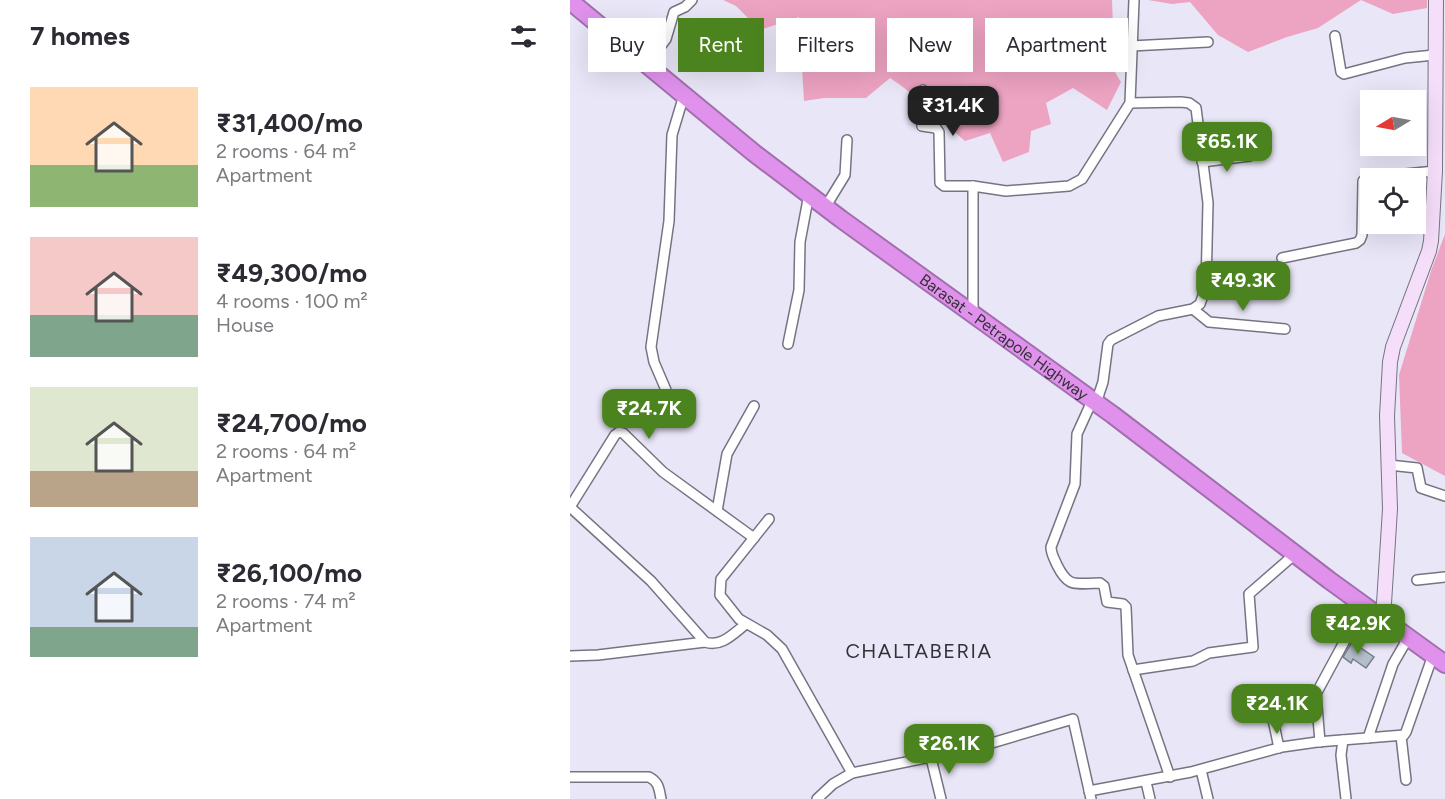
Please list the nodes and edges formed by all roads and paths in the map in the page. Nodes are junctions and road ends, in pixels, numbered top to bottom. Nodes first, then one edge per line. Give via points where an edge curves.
1 (692, 0) edge
2 (1134, 0) edge
3 (1436, 0) edge
4 (570, 1) edge
5 (591, 18) edge
6 (1335, 36) dead end
7 (666, 37) edge
8 (1208, 42) dead end
9 (1131, 46) junction
10 (1434, 55) junction
11 (657, 72) edge
12 (923, 90) dead end
13 (684, 95) junction
14 (1130, 103) junction
15 (847, 140) dead end
16 (1250, 156) dead end
17 (1202, 162) junction
18 (1435, 171) junction
19 (973, 186) junction
20 (1439, 187) edge
21 (809, 194) junction
22 (825, 206) junction
23 (1282, 258) dead end
24 (1193, 309) junction
25 (973, 315) junction
26 (1285, 329) dead end
27 (788, 344) dead end
28 (666, 390) dead end
29 (1094, 402) junction
30 (754, 406) dead end
31 (1389, 465) junction
32 (1445, 496) edge
33 (570, 507) edge
34 (717, 511) junction
35 (769, 519) dead end
36 (754, 538) junction
37 (1295, 554) junction
38 (1445, 577) edge
39 (1417, 580) dead end
40 (1364, 606) junction
41 (1383, 619) junction
42 (746, 624) junction
43 (1408, 638) junction
44 (705, 642) junction
45 (570, 656) edge
46 (1439, 659) edge
47 (1133, 670) junction
48 (1271, 710) dead end
49 (1401, 736) junction
50 (1368, 738) junction
51 (1343, 740) junction
52 (1320, 742) junction
53 (1279, 748) junction
54 (931, 758) junction
55 (1201, 770) junction
56 (852, 773) junction
57 (570, 777) edge
58 (1170, 777) junction
59 (1406, 780) dead end
60 (1146, 782) junction
61 (1090, 795) edge
62 (661, 799) edge
63 (817, 799) edge
64 (941, 799) edge
65 (1150, 799) edge
66 (1208, 799) edge
67 (1346, 799) edge

1 - 7 street via 674,12
2 - 9 street
3 - 10 street
4 - 5 highway, Barasat - Petrapole Highway
6 - 10 street via 1344,74 1405,58
8 - 9 street
9 - 14 street
10 - 18 street
11 - 13 highway, Barasat - Petrapole Highway
12 - 19 street via 922,126 939,132 940,183
13 - 21 highway, Barasat - Petrapole Highway
13 - 28 street via 672,135 669,221 651,347
14 - 17 street via 1181,102 1194,106
14 - 19 street via 1082,179 1074,184 1006,191
15 - 22 street via 846,176
16 - 17 street
17 - 24 street via 1208,203 1207,282 1200,304
18 - 20 street
18 - 23 street via 1366,178 1360,240
19 - 25 street
20 - 31 street via 1429,251 1390,362
21 - 22 highway, Barasat - Petrapole Highway
21 - 27 street via 800,242 799,291
22 - 25 highway, Barasat - Petrapole Highway
24 - 26 street via 1209,322
24 - 29 street via 1158,316 1111,340 1103,382
25 - 29 highway, Barasat - Petrapole Highway
29 - 37 highway, Barasat - Petrapole Highway
29 - 47 street via 1077,434 1076,484 1051,553 1066,581 1102,584 1107,602 1126,607 1127,645
30 - 34 street via 727,454
31 - 32 street via 1417,468 1422,489
31 - 41 street
33 - 34 street via 619,432 663,472
33 - 44 street via 651,581
34 - 36 street
35 - 36 street
36 - 42 street via 720,585 720,595
37 - 40 highway, Barasat - Petrapole Highway
37 - 47 street via 1249,594 1254,647
38 - 39 street
40 - 41 highway, Barasat - Petrapole Highway
40 - 52 street via 1316,694
41 - 43 highway, Barasat - Petrapole Highway
42 - 44 street via 721,642
42 - 56 street via 767,635 782,650
43 - 46 highway, Barasat - Petrapole Highway
43 - 50 street via 1394,664
44 - 45 street
46 - 49 street
47 - 58 street
48 - 53 street
49 - 50 street
49 - 59 street
50 - 51 street
51 - 52 street
51 - 67 street
52 - 53 street
53 - 55 street
54 - 56 street
54 - 61 street via 1073,719
54 - 64 street
55 - 58 street
55 - 66 street
56 - 63 street
57 - 62 street via 649,777 656,780
58 - 60 street
60 - 61 street
60 - 65 street

